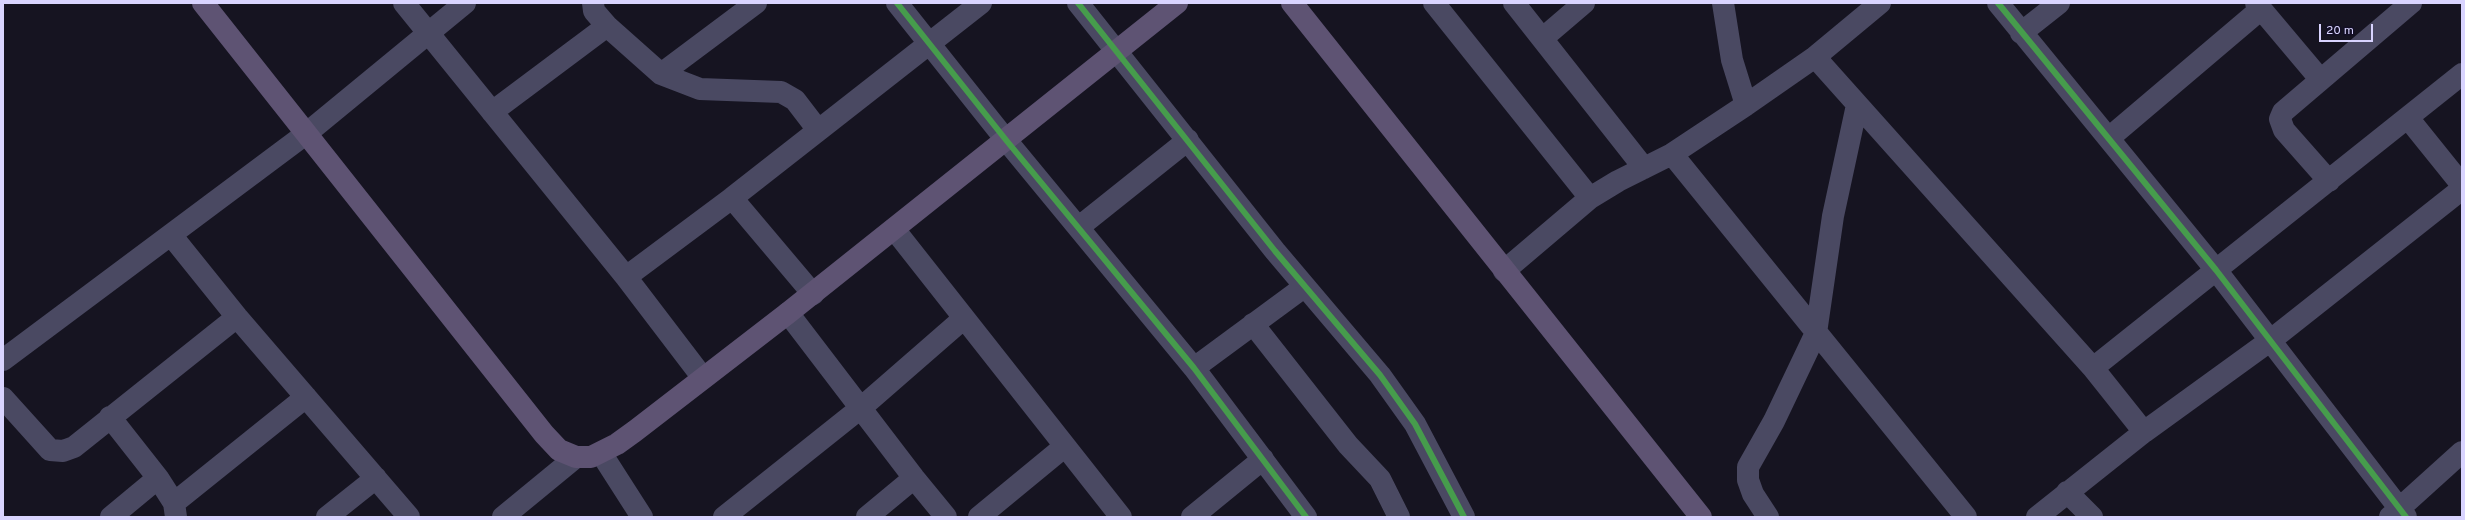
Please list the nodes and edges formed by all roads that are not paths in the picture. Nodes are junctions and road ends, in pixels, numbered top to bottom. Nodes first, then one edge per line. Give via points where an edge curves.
1 (203, 3) edge
2 (404, 3) edge
3 (465, 3) edge
4 (592, 3) edge
5 (756, 3) edge
6 (897, 3) edge
7 (981, 3) edge
8 (1078, 3) edge
9 (1177, 3) edge
10 (1292, 3) edge
11 (1434, 3) edge
12 (1514, 3) edge
13 (1584, 3) edge
14 (1722, 3) edge
15 (1880, 3) edge
16 (1998, 3) edge
17 (2059, 3) edge
18 (2411, 3) edge
19 (2259, 6) edge
20 (607, 26) junction
21 (2021, 33) junction
22 (428, 34) junction
23 (1543, 38) junction
24 (929, 44) junction
25 (1116, 53) junction
26 (1815, 57) junction
27 (661, 74) junction
28 (2462, 74) edge
29 (2320, 79) junction
30 (1746, 105) junction
31 (1857, 105) junction
32 (492, 112) junction
33 (2408, 118) junction
34 (818, 130) junction
35 (307, 133) junction
36 (2109, 138) junction
37 (1006, 140) junction
38 (1188, 140) junction
39 (1672, 154) junction
40 (1644, 168) junction
41 (2329, 181) junction
42 (2462, 185) edge
43 (2462, 188) edge
44 (732, 198) junction
45 (1590, 198) junction
46 (1079, 227) junction
47 (894, 229) junction
48 (170, 235) junction
49 (2216, 270) junction
50 (1504, 271) junction
51 (626, 278) junction
52 (1304, 288) junction
53 (812, 294) junction
54 (788, 313) junction
55 (237, 317) junction
56 (963, 319) junction
57 (1253, 324) junction
58 (1816, 333) junction
59 (2271, 340) junction
60 (3, 360) edge
61 (1194, 368) junction
62 (2093, 368) junction
63 (703, 378) junction
64 (306, 397) junction
65 (3, 398) edge
66 (862, 407) junction
67 (110, 417) junction
68 (2144, 432) junction
69 (1064, 447) junction
70 (2462, 452) edge
71 (601, 453) junction
72 (576, 458) junction
73 (1263, 459) junction
74 (158, 478) junction
75 (376, 478) junction
76 (914, 478) junction
77 (2067, 492) junction
78 (175, 510) edge
79 (2398, 514) edge
80 (111, 517) edge
81 (327, 517) edge
82 (409, 517) edge
83 (503, 517) edge
84 (642, 517) edge
85 (724, 517) edge
86 (867, 517) edge
87 (946, 517) edge
88 (979, 517) edge
89 (1121, 517) edge
90 (1192, 517) edge
91 (1306, 517) edge
92 (1399, 517) edge
93 (1464, 517) edge
94 (1701, 517) edge
95 (1768, 517) edge
96 (1966, 517) edge
97 (2037, 517) edge
98 (2092, 517) edge

1 - 35 main road
2 - 22 street
3 - 22 street
4 - 20 street via 594,11
5 - 27 street
6 - 24 street
7 - 24 street
8 - 25 street
9 - 25 main road
10 - 50 main road
11 - 45 street
12 - 23 street
13 - 23 street
14 - 30 street via 1732,60
15 - 26 street
16 - 21 street
17 - 21 street
18 - 29 street
19 - 29 street
19 - 36 street
20 - 27 street
20 - 32 street
21 - 36 street
22 - 32 street
22 - 35 street
23 - 40 street
24 - 34 street
24 - 37 street
25 - 37 main road
25 - 38 street
26 - 30 street
26 - 31 street
27 - 34 street via 700,89 781,92 795,100
28 - 33 street
29 - 41 street via 2283,112 2280,119 2284,130
30 - 39 street
31 - 58 street via 1833,216
31 - 62 street
32 - 51 street
33 - 41 street
33 - 42 street
34 - 44 street
35 - 48 street
35 - 72 main road via 544,434 559,450
36 - 49 street
37 - 46 street
37 - 47 main road
38 - 46 street
38 - 52 street
39 - 40 street
39 - 58 street
40 - 45 street
41 - 49 street
43 - 59 street
44 - 51 street
44 - 53 street
45 - 50 street
46 - 61 street
47 - 53 main road
47 - 56 street
48 - 55 street
48 - 60 street
49 - 59 street
49 - 62 street
50 - 94 main road
51 - 63 street
52 - 57 street
52 - 93 street via 1380,375 1414,424
53 - 54 main road
54 - 63 main road
54 - 66 street
55 - 64 street
55 - 67 street
56 - 66 street
56 - 69 street
57 - 61 street
57 - 92 street via 1348,445 1380,479
58 - 95 street via 1774,421 1748,467 1748,480 1753,494
58 - 96 street
59 - 68 street
59 - 79 street
61 - 73 street
62 - 68 street
63 - 71 main road via 629,436
64 - 75 street
64 - 78 street
65 - 67 street via 50,450 63,451 74,447
66 - 76 street
66 - 85 street
67 - 74 street
68 - 77 street
69 - 88 street
69 - 89 street
70 - 79 street
71 - 72 main road
71 - 84 street
72 - 83 street
73 - 90 street
73 - 91 street
74 - 78 street
74 - 80 street
75 - 81 street
75 - 82 street
76 - 86 street
76 - 87 street
77 - 97 street
77 - 98 street

